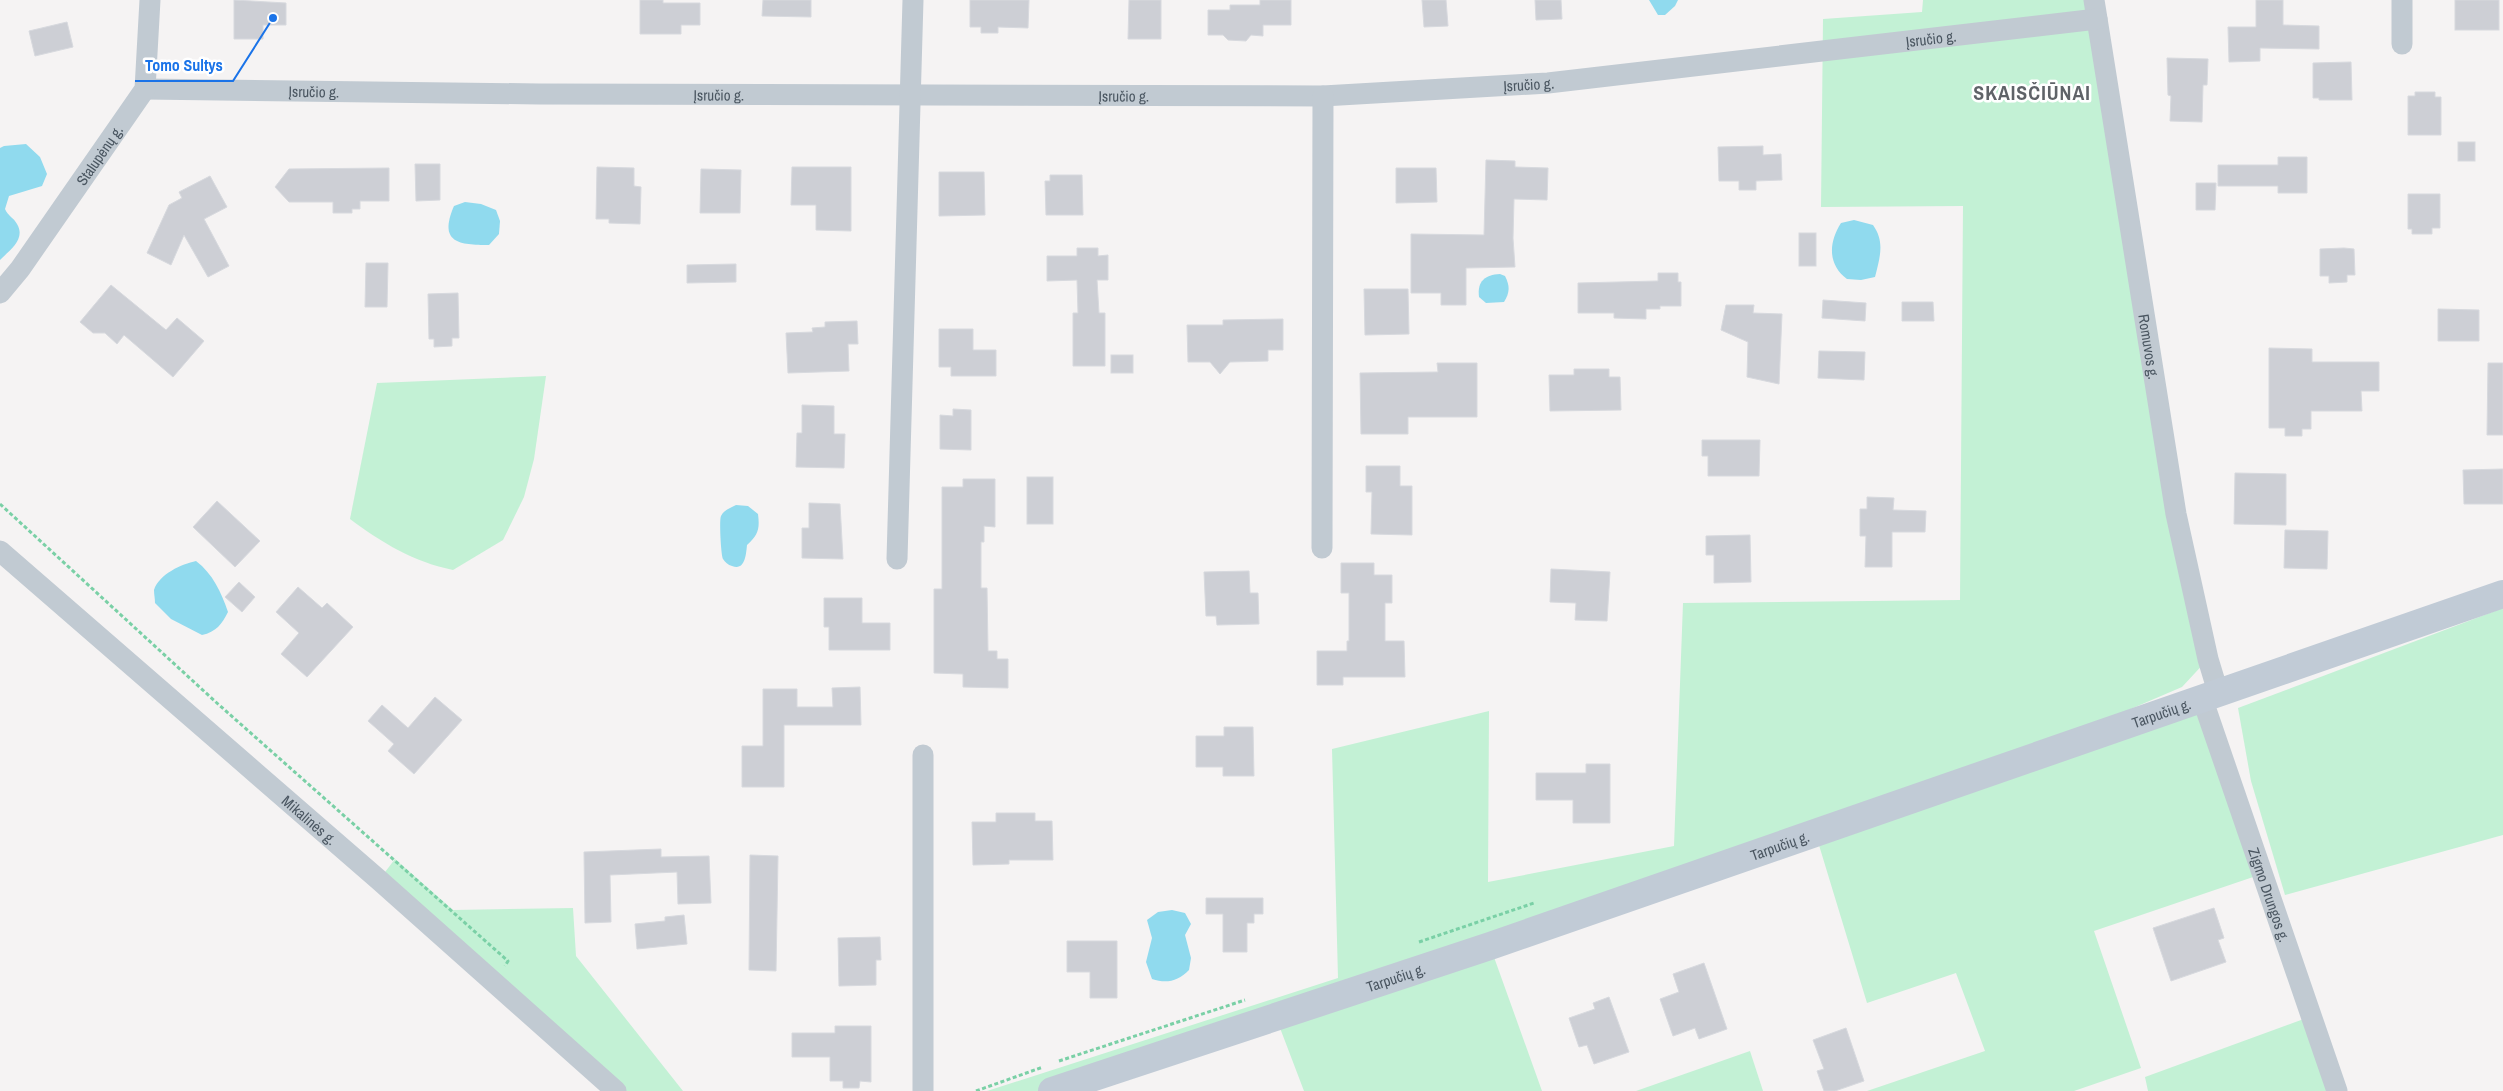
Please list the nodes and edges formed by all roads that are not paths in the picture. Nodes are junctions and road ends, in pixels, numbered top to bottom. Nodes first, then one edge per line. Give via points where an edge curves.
1 (150, 0) edge
2 (913, 0) edge
3 (2402, 0) edge
4 (2096, 10) edge
5 (2402, 44) dead end
6 (145, 89) junction
7 (910, 96) junction
8 (1322, 96) junction
9 (0, 293) edge
10 (1322, 548) dead end
11 (0, 551) edge
12 (897, 559) dead end
13 (2503, 594) edge
14 (2210, 695) junction
15 (923, 755) dead end
16 (616, 1091) edge
17 (923, 1091) edge
18 (1052, 1091) edge
19 (2337, 1091) edge

1 - 6 street
2 - 7 street
3 - 5 street
4 - 8 street, Įsručio g. via 1548,83
4 - 14 street, Romuvos g. via 2176,514 2208,659
6 - 7 street, Įsručio g.
6 - 9 street, Stalupėnų g.
7 - 8 street, Įsručio g.
7 - 12 street
8 - 10 street
11 - 16 street, Mikalinės g.
13 - 14 main road, Tarpučių g.
14 - 18 main road, Tarpučių g. via 1490,946
14 - 19 street, Zigmo Drungos g.
15 - 17 street

